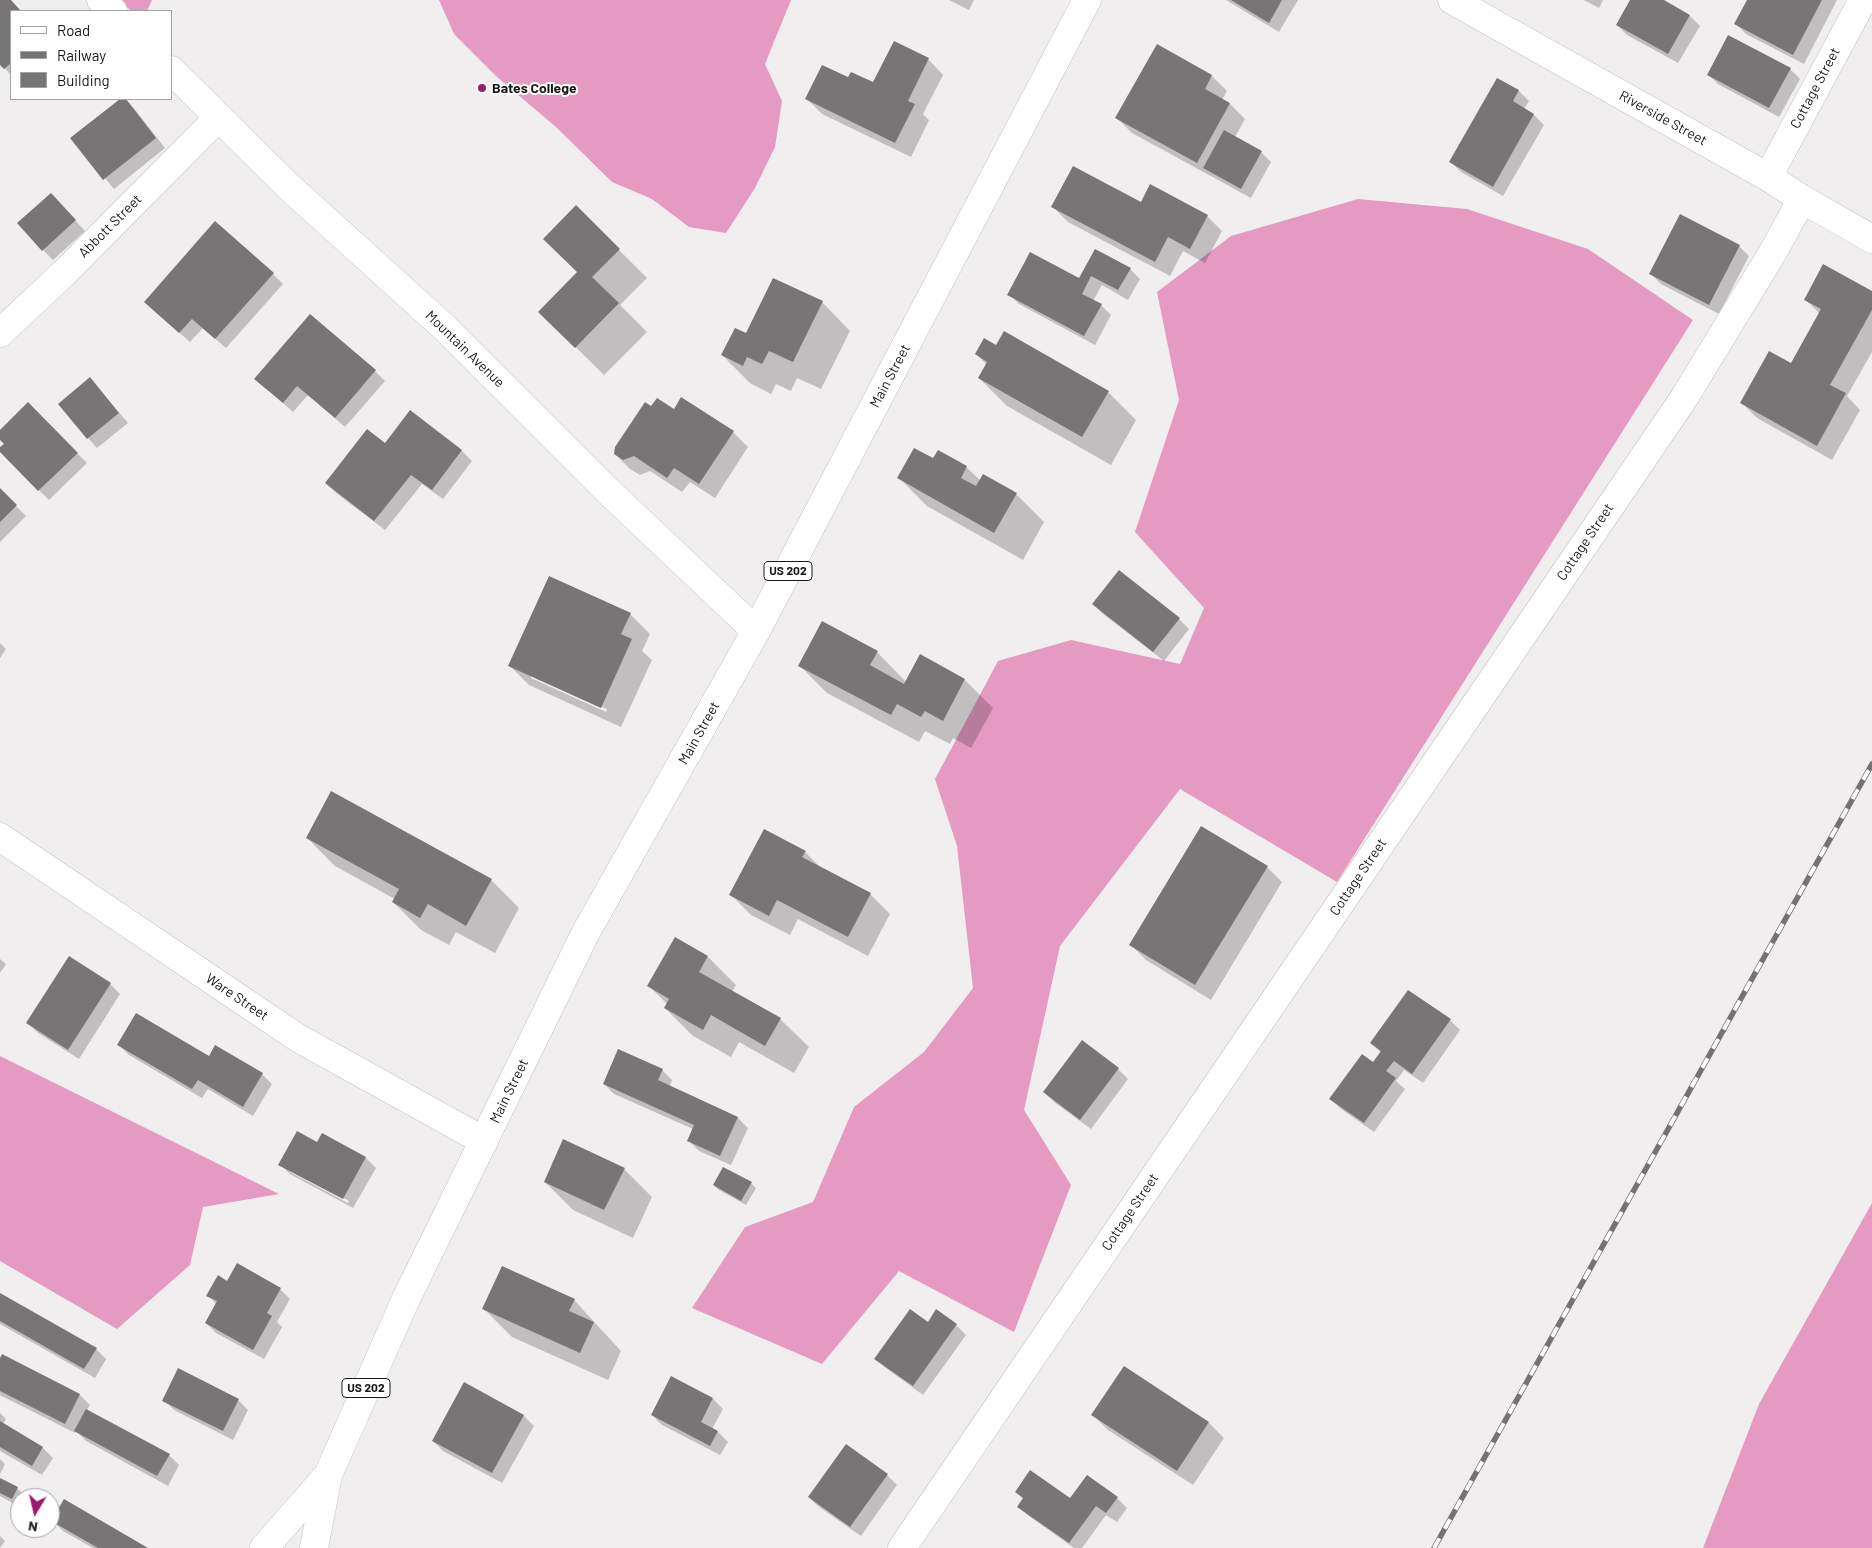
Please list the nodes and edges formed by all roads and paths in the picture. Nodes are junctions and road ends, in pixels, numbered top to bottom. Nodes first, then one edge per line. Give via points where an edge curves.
1 (102, 0) edge
2 (1087, 0) edge
3 (1452, 0) edge
4 (1863, 0) edge
5 (112, 10) edge
6 (172, 71) edge
7 (219, 117) junction
8 (1768, 177) junction
9 (1802, 199) junction
10 (1872, 239) edge
11 (0, 333) edge
12 (756, 631) junction
13 (0, 837) edge
14 (484, 1141) junction
15 (328, 1475) junction
16 (264, 1548) edge
17 (314, 1548) edge
18 (902, 1548) edge

1 - 5 main road
2 - 12 main road, Main Street / US 202
3 - 8 main road, Riverside Street
4 - 8 main road, Cottage Street
6 - 7 main road, Mountain Avenue
7 - 11 main road, Abbott Street
7 - 12 main road, Mountain Avenue via 290,187 444,327 609,492
8 - 9 main road, Riverside Street
9 - 10 main road, Riverside Street
9 - 18 main road, Cottage Street via 1684,398
12 - 14 main road, Main Street / US 202 via 586,932
13 - 14 main road, Ware Street via 298,1038
14 - 15 main road, Main Street / US 202 via 404,1301
15 - 16 main road, Main Street / US 202
15 - 17 main road, Main Street / US 202

